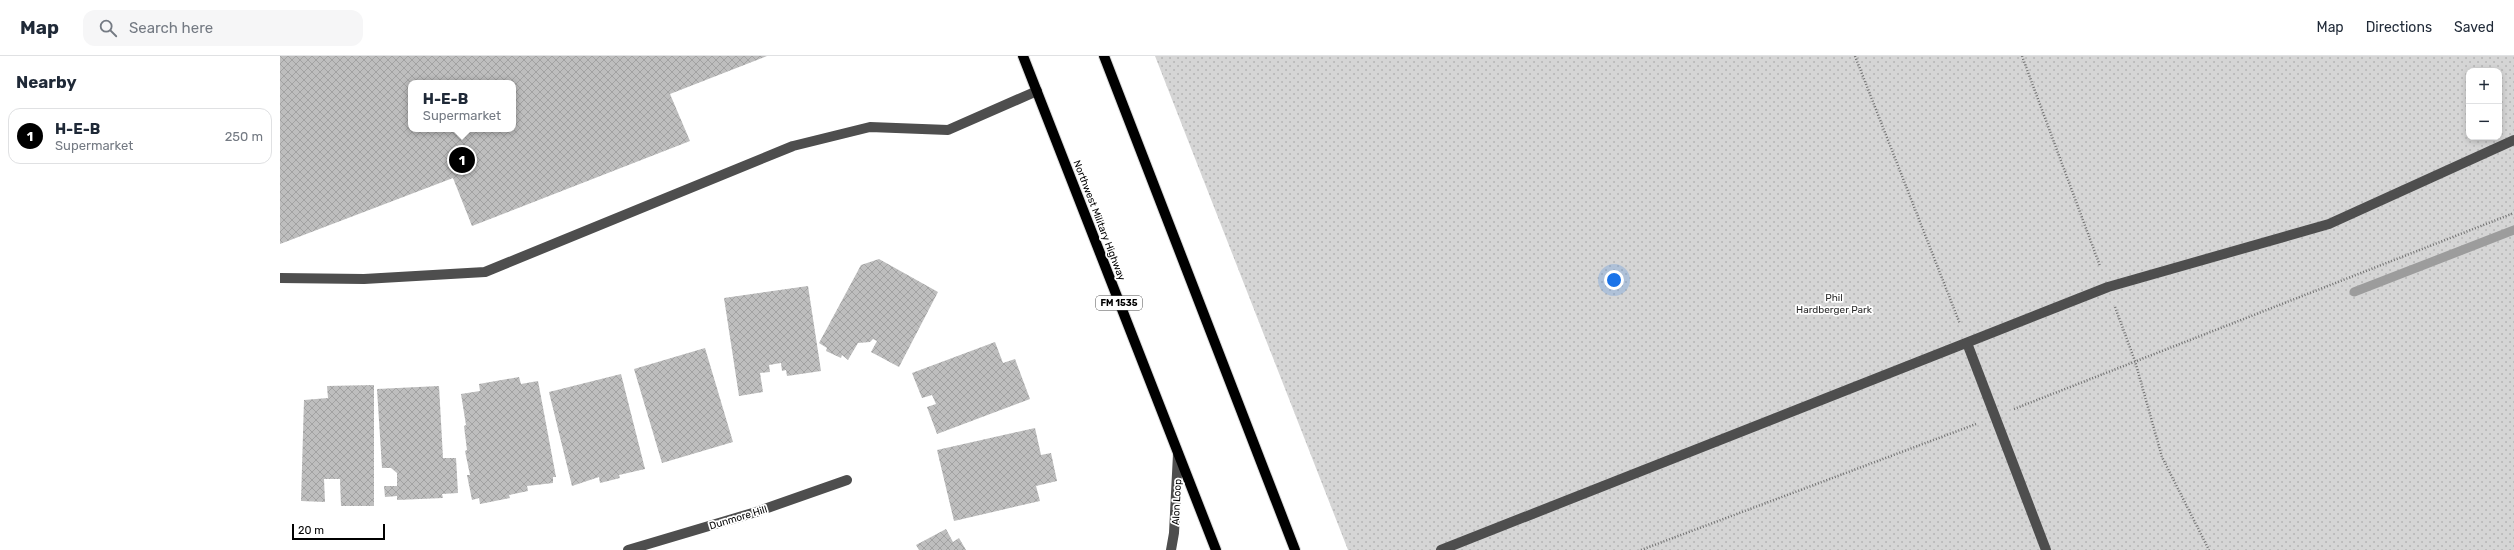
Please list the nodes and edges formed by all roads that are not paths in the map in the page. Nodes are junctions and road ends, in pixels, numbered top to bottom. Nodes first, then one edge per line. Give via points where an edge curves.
1 (1023, 56) edge
2 (1104, 56) edge
3 (1037, 91) junction
4 (2514, 140) edge
5 (280, 278) edge
6 (1967, 343) junction
7 (1178, 454) junction
8 (847, 480) dead end
9 (628, 550) edge
10 (1171, 550) edge
11 (1216, 550) edge
12 (1295, 550) edge
13 (1441, 550) edge
14 (2046, 550) edge

1 - 3 main road, Northwest Military Highway / FM 1535
2 - 12 main road
3 - 5 street via 948,130 870,127 793,146 485,272 364,279
3 - 7 main road, Northwest Military Highway / FM 1535
4 - 6 street via 2329,224 2108,287
6 - 13 street
6 - 14 street
7 - 10 street, Alon Loop
7 - 11 main road, Northwest Military Highway / FM 1535
8 - 9 street, Dunmore Hill via 756,512

